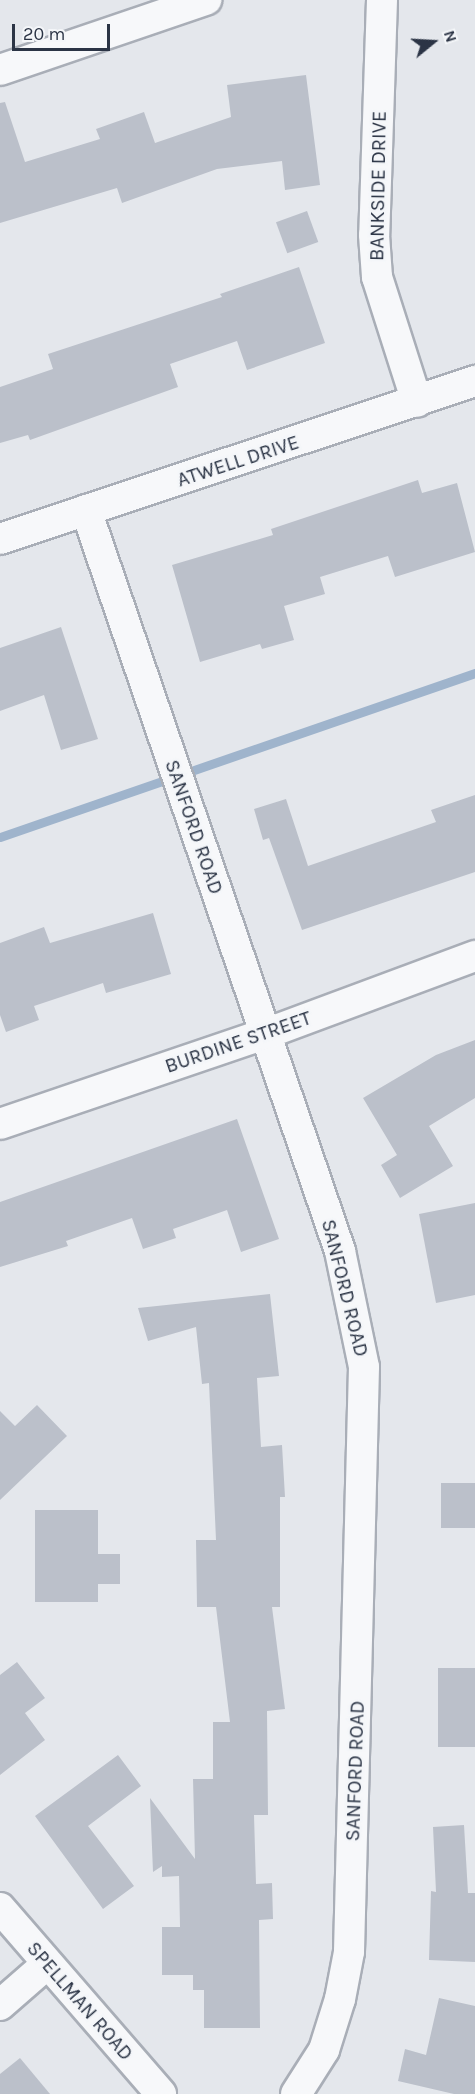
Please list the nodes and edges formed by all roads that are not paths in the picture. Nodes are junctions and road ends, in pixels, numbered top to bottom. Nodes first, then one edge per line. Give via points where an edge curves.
1 (206, 0) edge
2 (382, 0) edge
3 (0, 70) edge
4 (475, 381) edge
5 (417, 402) junction
6 (86, 510) junction
7 (0, 539) edge
8 (475, 956) edge
9 (265, 1034) junction
10 (0, 1124) edge
11 (0, 1908) edge
12 (47, 1964) junction
13 (0, 2005) edge
14 (161, 2094) edge
15 (296, 2094) edge

1 - 3 street
2 - 5 street, BANKSIDE DRIVE via 374,235 377,277
4 - 5 street, ATWELL DRIVE
5 - 6 street, ATWELL DRIVE
6 - 7 street, ATWELL DRIVE
6 - 9 street, SANFORD ROAD
8 - 9 street, BURDINE STREET
9 - 10 street, BURDINE STREET
9 - 15 street, SANFORD ROAD via 340,1251 365,1378 350,1952 324,2050
11 - 12 street, SPELLMAN ROAD
12 - 13 street
12 - 14 street, SPELLMAN ROAD

